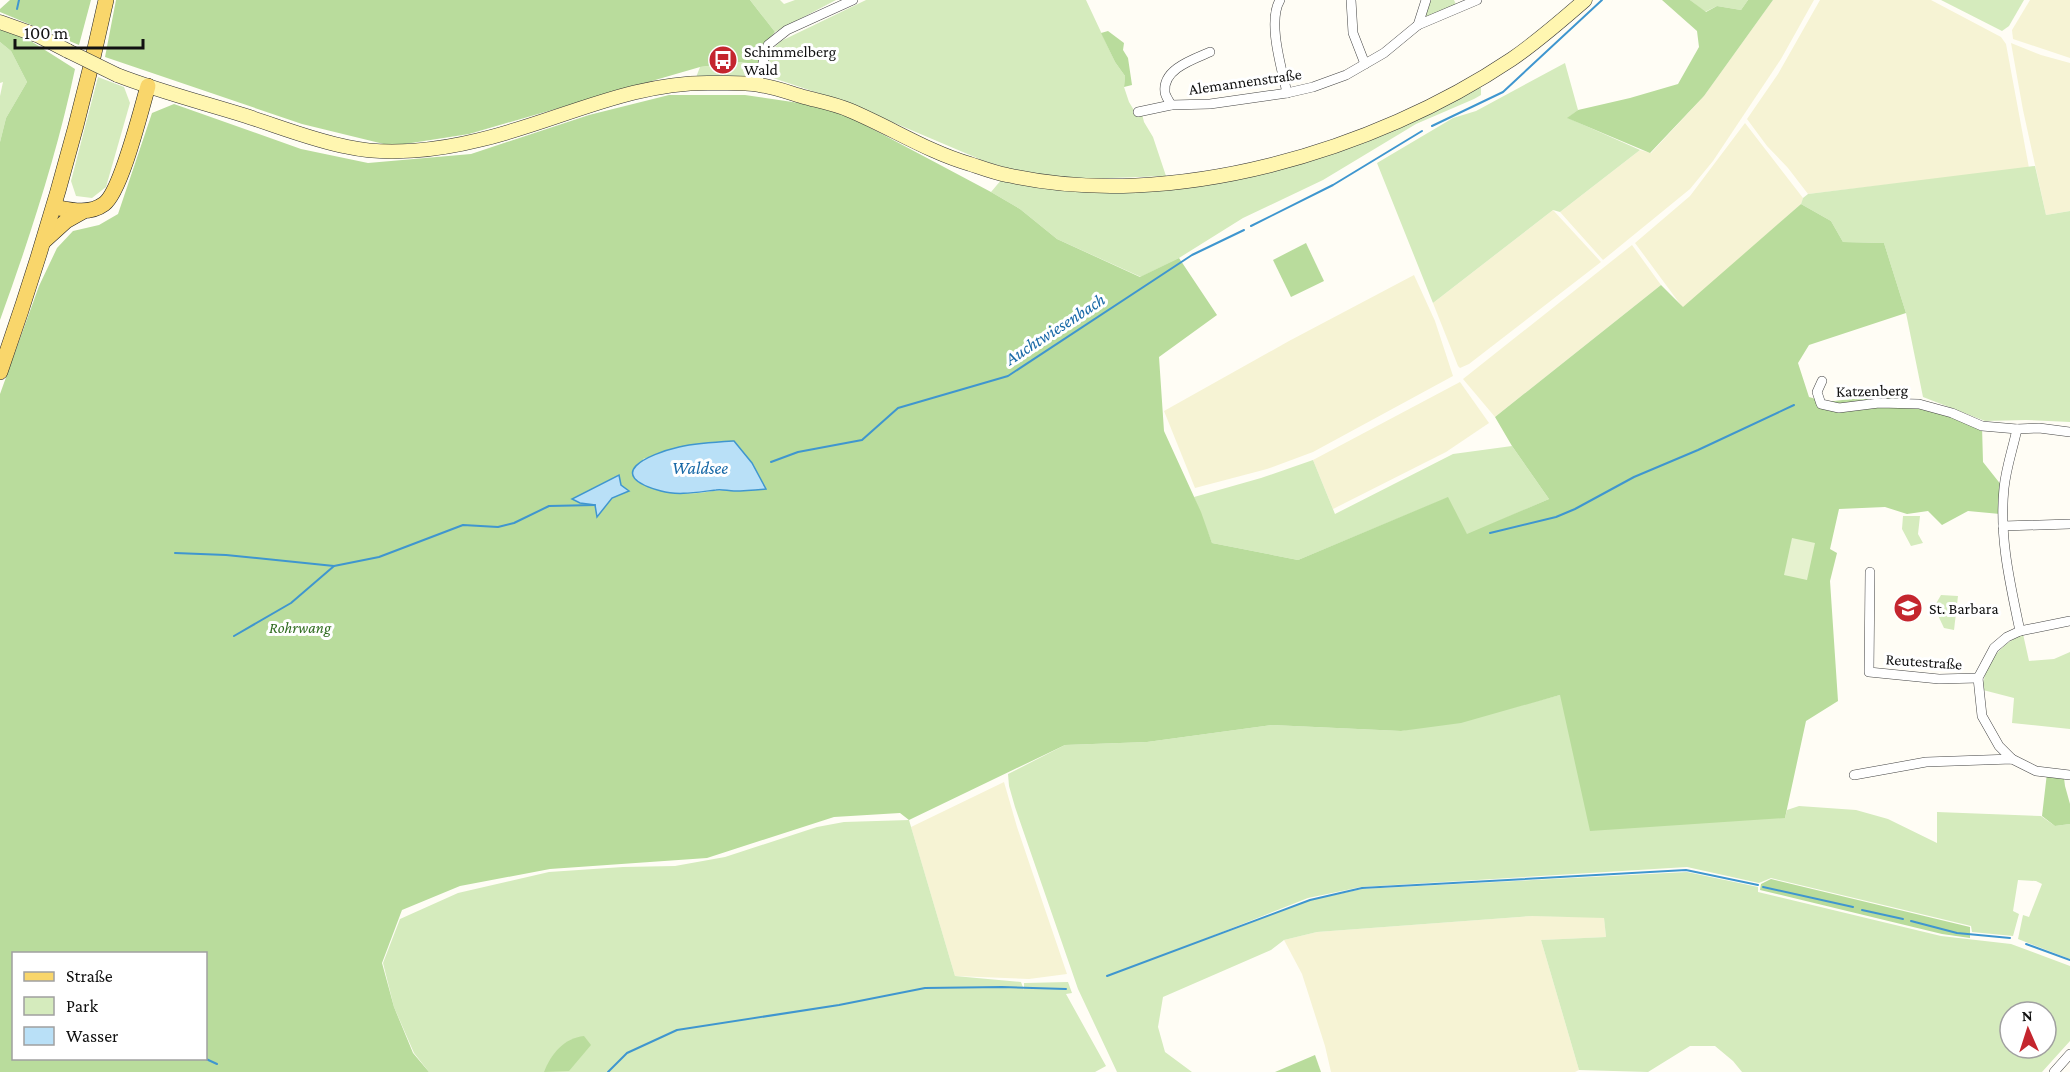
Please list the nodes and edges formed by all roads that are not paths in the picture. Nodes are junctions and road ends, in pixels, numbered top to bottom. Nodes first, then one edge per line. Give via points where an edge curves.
1 (106, 0) edge
2 (853, 0) edge
3 (1280, 0) edge
4 (1350, 0) edge
5 (1426, 0) edge
6 (1478, 0) edge
7 (1585, 0) edge
8 (0, 22) edge
9 (1418, 25) junction
10 (1210, 52) dead end
11 (1365, 64) junction
12 (757, 84) junction
13 (148, 86) junction
14 (1287, 93) junction
15 (1172, 105) junction
16 (1138, 112) dead end
17 (54, 207) junction
18 (82, 212) junction
19 (43, 242) junction
20 (0, 372) edge
21 (1822, 381) dead end
22 (2017, 429) junction
23 (2070, 432) edge
24 (2070, 524) edge
25 (2003, 526) junction
26 (1870, 572) dead end
27 (2070, 621) edge
28 (2020, 631) junction
29 (1978, 678) junction
30 (2012, 759) junction
31 (1854, 775) dead end
32 (2070, 775) edge
33 (2070, 1054) edge
34 (2054, 1072) edge

1 - 17 main road
2 - 12 street via 787,30 768,45
3 - 14 street via 1275,14 1276,41
4 - 11 street via 1353,33
5 - 9 street
6 - 9 street, Alemannenstraße
7 - 12 street via 1487,74 1382,128 1325,150 1253,169 1151,185 1099,186 1006,175 956,160 847,108
8 - 13 street, bridge
9 - 11 street, Alemannenstraße
10 - 15 street via 1174,70 1167,78 1165,92
11 - 14 street, Alemannenstraße via 1346,75
12 - 13 street via 694,82 635,92 479,140 397,151 331,143
13 - 18 main road via 114,192 104,204
14 - 15 street, Alemannenstraße
15 - 16 street, Alemannenstraße
17 - 18 main road
17 - 19 main road
18 - 19 main road
19 - 20 main road
21 - 22 street, Katzenberg via 1817,392 1821,404 1839,408 1919,404 1982,426
22 - 23 street
22 - 25 street via 2004,487
24 - 25 street
25 - 28 street via 2005,560
26 - 29 street, Reutestraße via 1869,672 1939,679
27 - 28 street
28 - 29 street via 1994,648
29 - 30 street via 1982,716 1999,746
30 - 31 street via 1926,762
30 - 32 street via 2036,771
33 - 34 street

